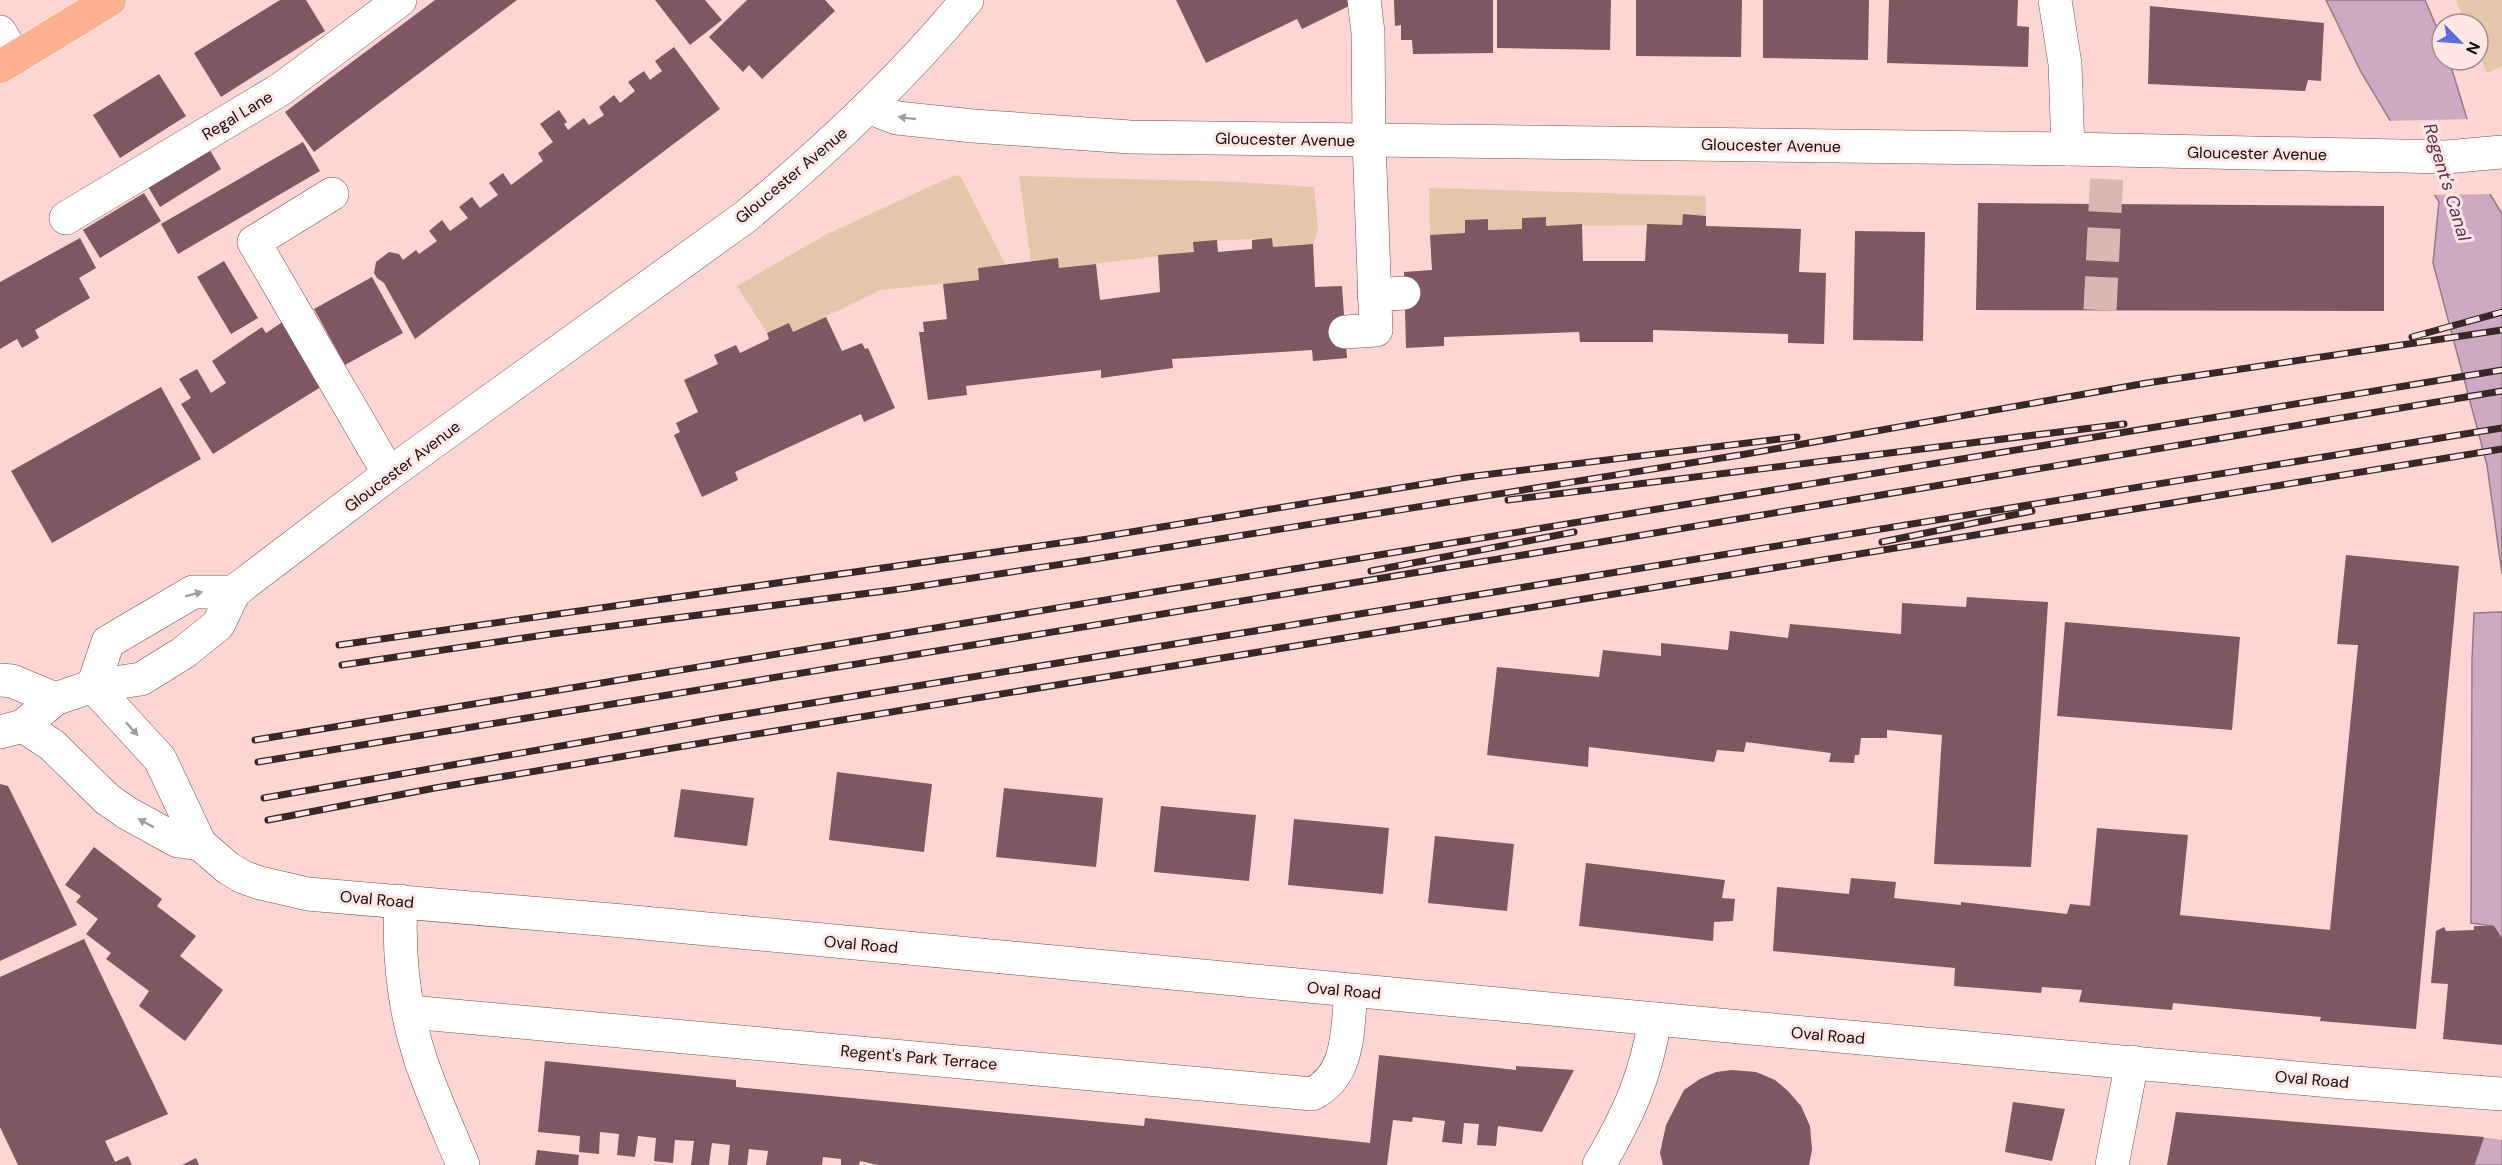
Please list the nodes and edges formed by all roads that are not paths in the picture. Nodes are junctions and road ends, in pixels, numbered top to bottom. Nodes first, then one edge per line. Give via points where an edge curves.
1 (110, 0) edge
2 (400, 0) edge
3 (968, 0) edge
4 (1364, 0) edge
5 (2055, 0) edge
6 (5, 52) edge
7 (868, 107) junction
8 (1369, 140) junction
9 (2068, 149) junction
10 (2502, 152) edge
11 (332, 194) dead end
12 (66, 218) dead end
13 (1345, 332) dead end
14 (389, 474) junction
15 (234, 592) junction
16 (0, 680) edge
17 (93, 686) junction
18 (55, 699) junction
19 (11, 729) edge
20 (200, 844) junction
21 (401, 901) junction
22 (1351, 991) junction
23 (410, 1012) junction
24 (1655, 1019) junction
25 (2132, 1062) junction
26 (2487, 1092) edge
27 (463, 1165) edge
28 (1599, 1165) edge
29 (2112, 1165) edge

1 - 6 main road
2 - 12 street, Regal Lane via 280,89
3 - 7 street
4 - 8 street
5 - 9 street via 2065,64
8 -> 7 street, Gloucester Avenue via 1130,137 947,123 897,117
7 - 14 street, Gloucester Avenue via 745,217
8 - 9 street, Gloucester Avenue
8 - 13 street via 1389,294 1376,330
9 - 10 street, Gloucester Avenue via 2446,158
11 - 14 street via 254,242
14 - 15 street, Gloucester Avenue
15 - 17 street, Gloucester Avenue via 218,625 160,669 141,678
17 -> 15 street via 108,642 193,592
16 - 18 street
17 - 18 street, Gloucester Avenue
17 -> 20 street, Oval Road via 159,759
18 - 19 street, Gloucester Avenue
20 -> 19 street, Oval Road via 178,841 127,813 107,799 52,745
20 - 21 street, Oval Road via 228,868 260,883 308,894
21 - 22 street, Oval Road
21 - 23 street via 402,974
22 - 23 street, Regent's Park Terrace via 1340,1066 1333,1079 1312,1094
22 - 24 street, Oval Road
23 - 27 street via 422,1062
24 - 25 street, Oval Road
24 - 28 street via 1645,1070 1631,1108
25 - 26 street, Oval Road
25 - 29 street

